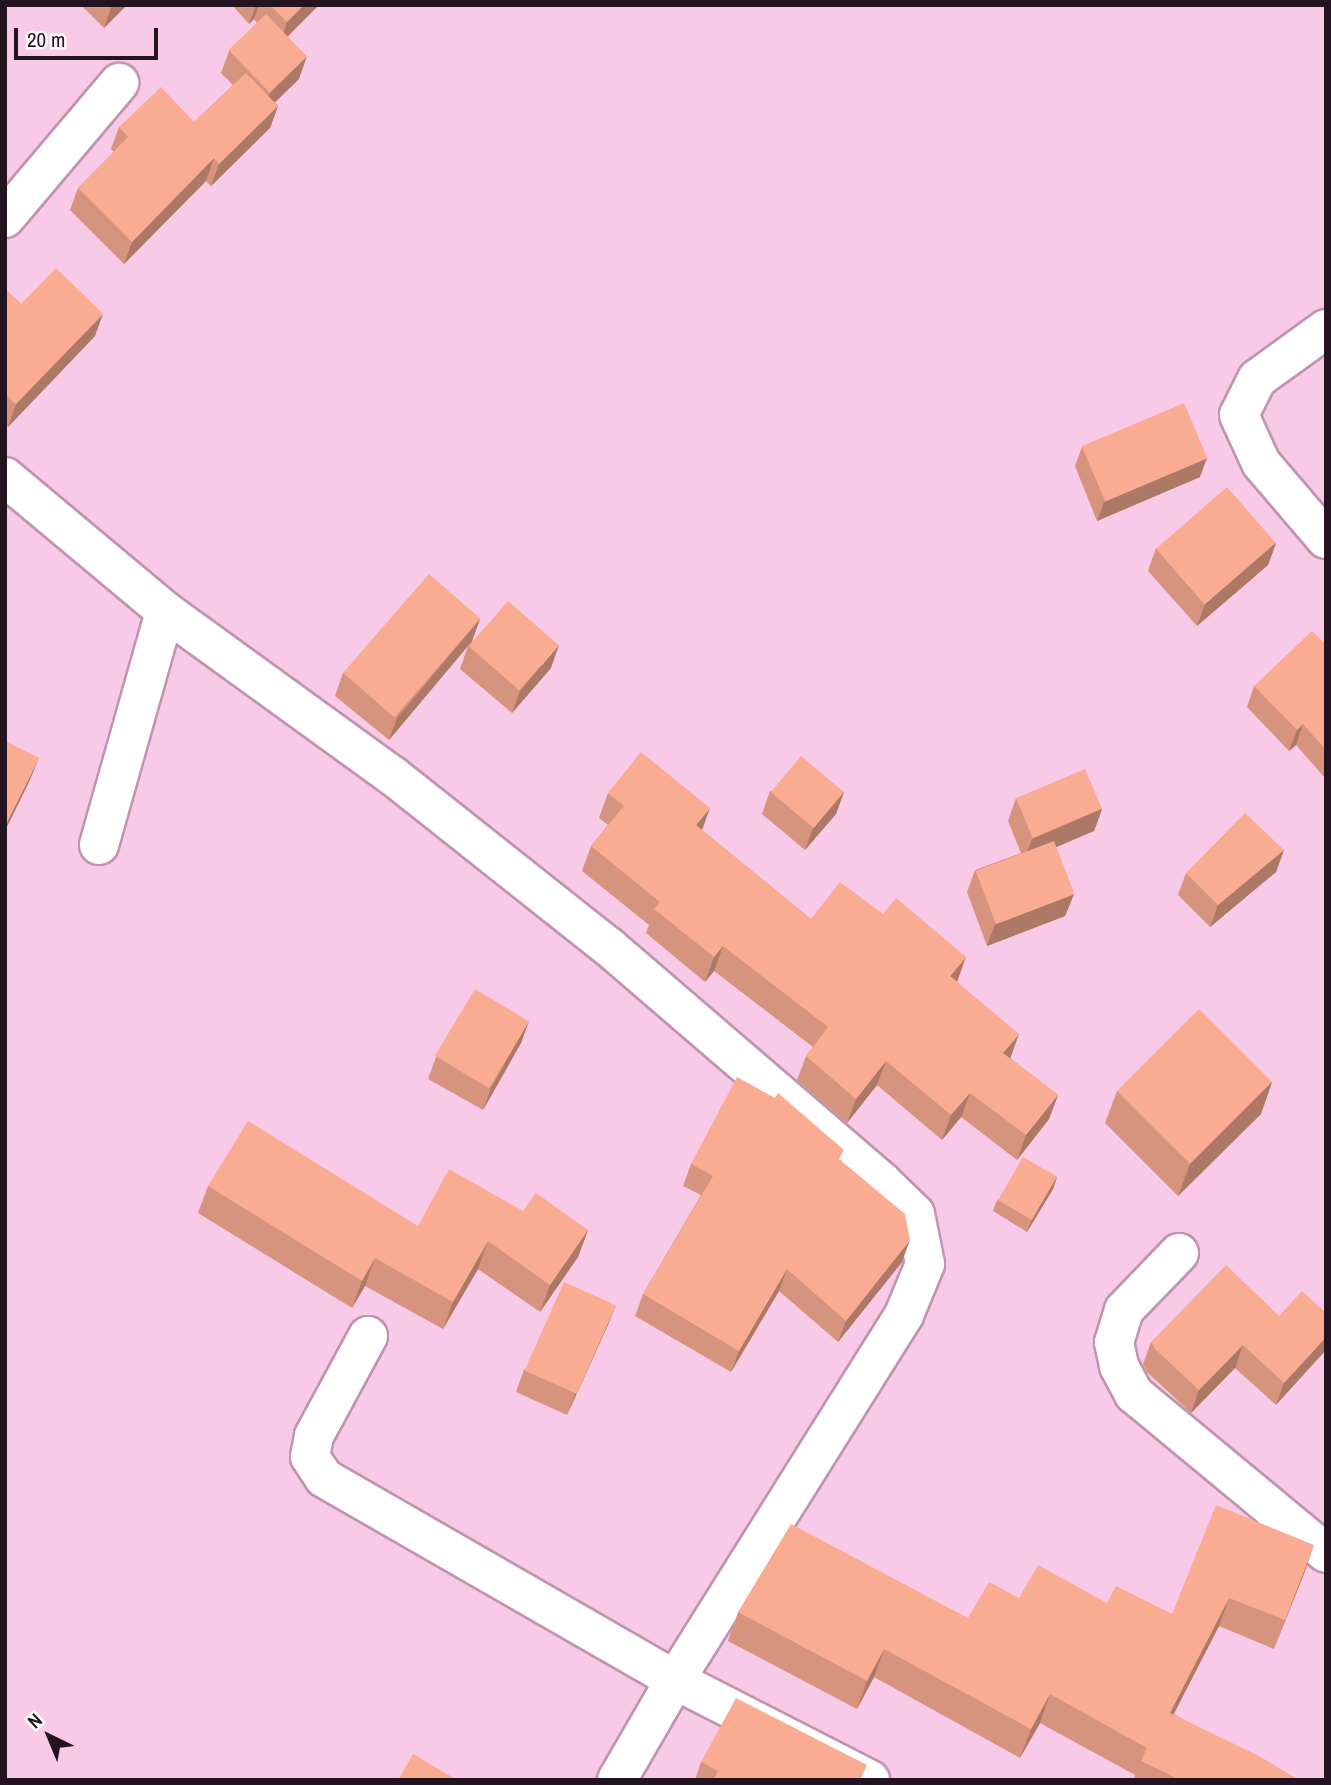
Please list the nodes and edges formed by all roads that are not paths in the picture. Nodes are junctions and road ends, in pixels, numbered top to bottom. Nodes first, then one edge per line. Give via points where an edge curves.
1 (119, 83) dead end
2 (5, 218) edge
3 (1326, 329) edge
4 (5, 477) edge
5 (1326, 539) edge
6 (165, 611) junction
7 (99, 845) dead end
8 (1178, 1253) dead end
9 (368, 1336) dead end
10 (1326, 1553) edge
11 (675, 1681) junction
12 (617, 1780) edge
13 (870, 1780) edge

1 - 2 street
3 - 5 street via 1258,379 1239,415 1261,463
4 - 6 street
6 - 7 street
6 - 11 street via 393,776 609,947 915,1214 925,1264 904,1315
8 - 10 street via 1124,1310 1114,1342 1119,1366 1134,1394
9 - 11 street via 314,1436 310,1457 324,1478
11 - 12 street
11 - 13 street

